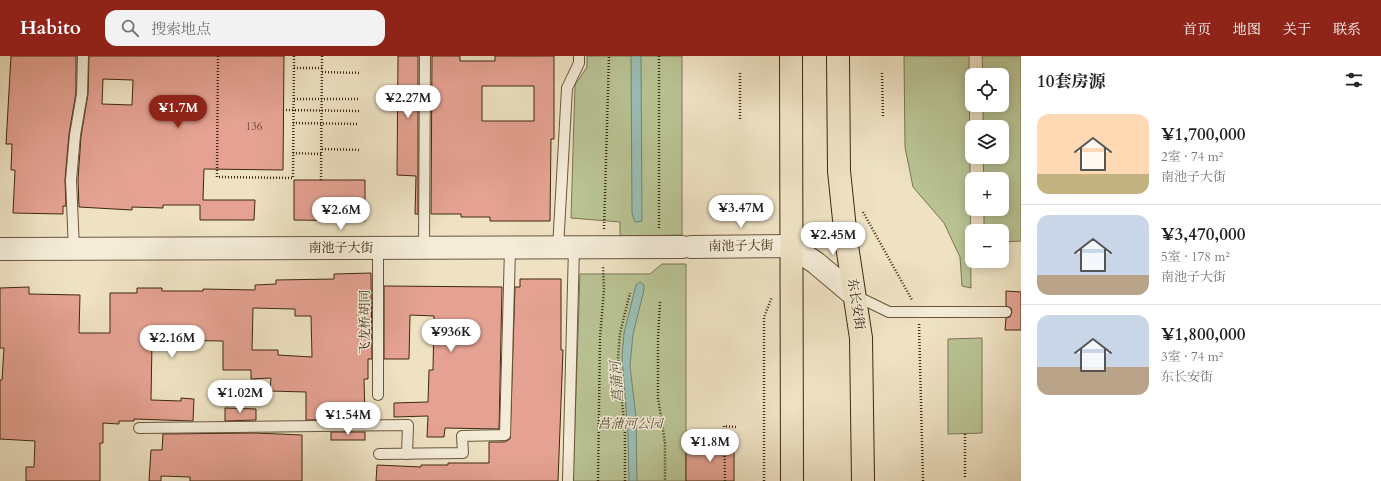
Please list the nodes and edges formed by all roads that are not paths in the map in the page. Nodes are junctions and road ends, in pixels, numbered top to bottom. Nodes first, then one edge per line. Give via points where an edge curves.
1 (83, 56) edge
2 (425, 56) edge
3 (579, 56) edge
4 (790, 56) edge
5 (838, 56) edge
6 (791, 246) junction
7 (566, 247) junction
8 (378, 248) junction
9 (424, 248) junction
10 (510, 248) junction
11 (0, 249) edge
12 (74, 249) junction
13 (854, 295) junction
14 (1006, 312) dead end
15 (378, 395) dead end
16 (139, 428) dead end
17 (379, 454) dead end
18 (407, 454) junction
19 (568, 481) edge
20 (792, 481) edge
21 (863, 481) edge

1 - 12 lane via 82,94 71,180
2 - 9 lane
3 - 7 lane via 579,63 567,88
4 - 6 highway
5 - 13 highway, 东长安街 via 839,171
6 - 7 street, 南池子大街
6 - 13 street
6 - 20 highway
7 - 10 street, 南池子大街
7 - 19 lane
8 - 9 street, 南池子大街
8 - 12 street, 南池子大街
8 - 15 lane, 飞龙桥胡同
9 - 10 street, 南池子大街
10 - 18 lane via 505,435 462,436 462,453
11 - 12 street, 南池子大街
13 - 14 lane via 889,312
13 - 21 highway, 东长安街 via 861,338
16 - 18 lane via 408,426
17 - 18 lane

